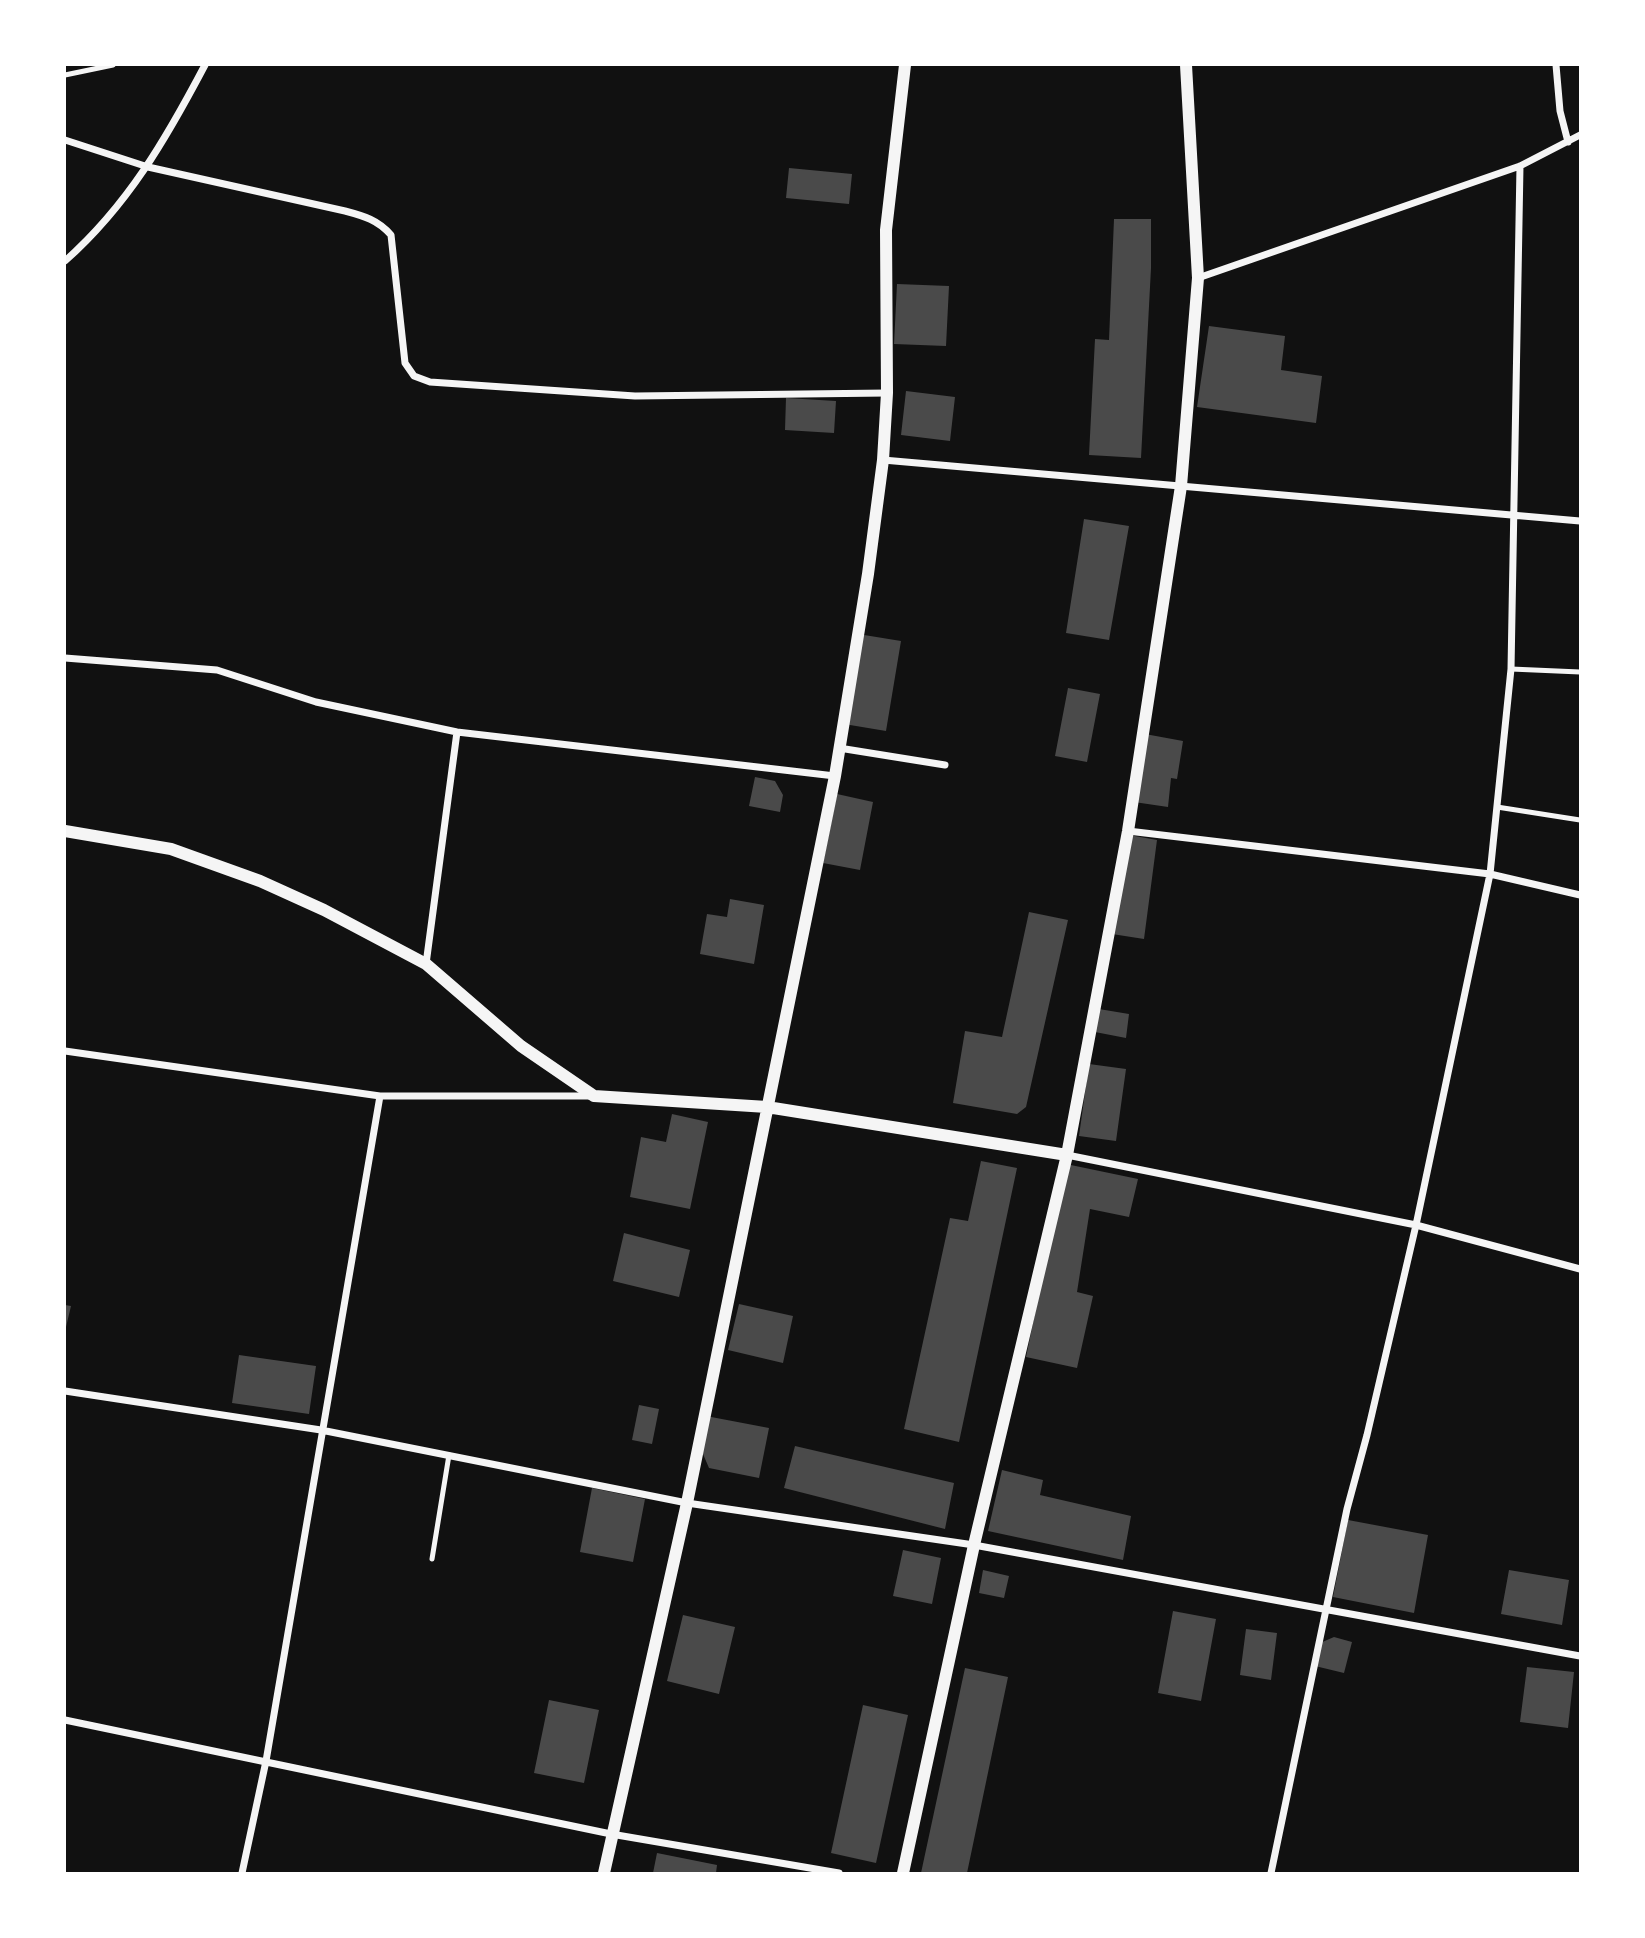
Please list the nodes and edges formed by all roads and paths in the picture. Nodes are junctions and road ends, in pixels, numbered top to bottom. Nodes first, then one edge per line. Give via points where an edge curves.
1 (113, 65) edge
2 (205, 65) edge
3 (905, 65) edge
4 (1186, 65) edge
5 (1556, 65) edge
6 (65, 75) edge
7 (1580, 135) edge
8 (65, 140) edge
9 (1568, 142) junction
10 (1520, 166) junction
11 (148, 167) junction
12 (65, 261) edge
13 (1198, 278) junction
14 (887, 393) junction
15 (883, 460) junction
16 (1181, 486) junction
17 (1514, 516) junction
18 (1580, 521) edge
19 (65, 658) edge
20 (1511, 669) junction
21 (1580, 672) edge
22 (457, 732) junction
23 (839, 748) junction
24 (945, 765) dead end
25 (835, 776) junction
26 (1497, 807) junction
27 (1580, 820) edge
28 (65, 831) edge
29 (1128, 831) junction
30 (1490, 874) junction
31 (1580, 895) edge
32 (426, 964) junction
33 (65, 1051) edge
34 (380, 1096) junction
35 (594, 1096) junction
36 (767, 1107) junction
37 (1067, 1155) junction
38 (1416, 1225) junction
39 (1580, 1269) edge
40 (65, 1391) edge
41 (321, 1430) junction
42 (449, 1455) junction
43 (687, 1503) junction
44 (974, 1545) junction
45 (432, 1559) dead end
46 (1325, 1610) junction
47 (1580, 1656) edge
48 (65, 1720) edge
49 (266, 1761) junction
50 (611, 1834) junction
51 (242, 1873) edge
52 (604, 1873) edge
53 (839, 1873) edge
54 (903, 1873) edge
55 (1271, 1873) edge

1 - 6 lane
2 - 11 street
3 - 14 street via 886,230
4 - 13 street
5 - 9 street
7 - 9 street
8 - 11 street
9 - 10 street
10 - 13 street
10 - 17 street
11 - 12 street via 87,242
11 - 14 street via 345,211 382,225 391,235 405,363 414,376 429,382 635,397
13 - 16 street
14 - 15 street
15 - 16 street
15 - 23 street
16 - 17 street
16 - 29 street
17 - 18 street
17 - 20 street
19 - 22 street via 217,670 316,702
20 - 21 lane
20 - 26 street
22 - 25 street
22 - 32 street
23 - 24 street
23 - 25 street
25 - 36 street
26 - 27 lane
26 - 30 street
28 - 32 street via 171,849 248,876
29 - 30 street
29 - 37 street
30 - 31 street
30 - 38 street
32 - 35 street via 521,1046
33 - 34 street
34 - 35 street
34 - 41 street
35 - 36 street
36 - 37 street
36 - 43 street
37 - 38 street
37 - 44 street
38 - 39 street
38 - 46 street
40 - 41 street
41 - 42 street
41 - 49 street
42 - 43 street
42 - 45 lane
43 - 44 street
43 - 50 street
44 - 46 street
44 - 54 street
46 - 47 street
46 - 55 street
48 - 49 street
49 - 50 street
49 - 51 street
50 - 52 street
50 - 53 street

